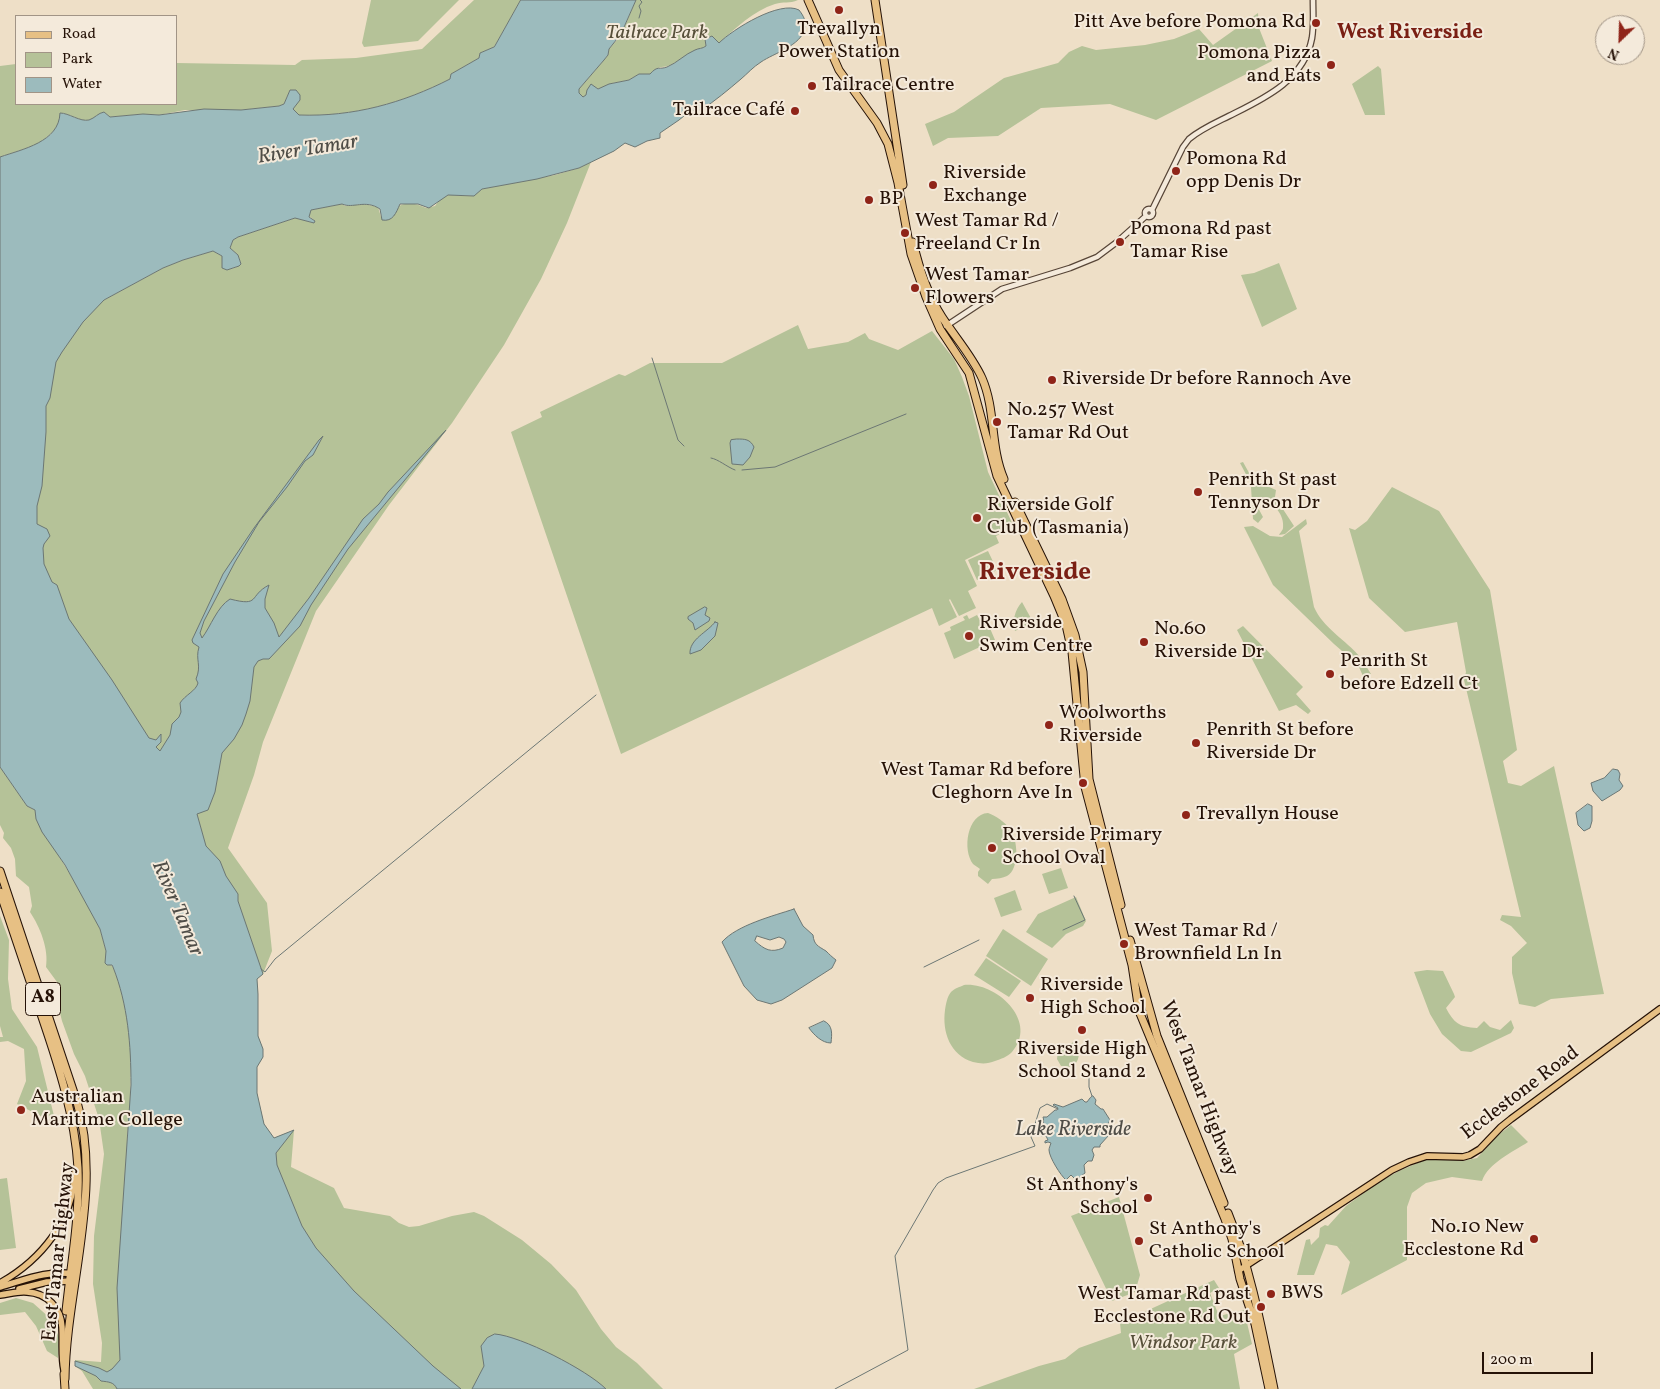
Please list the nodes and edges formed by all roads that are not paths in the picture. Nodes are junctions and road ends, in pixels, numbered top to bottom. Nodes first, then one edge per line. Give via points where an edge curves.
1 (808, 0) edge
2 (875, 0) edge
3 (1313, 0) edge
4 (894, 128) junction
5 (883, 133) junction
6 (948, 325) junction
7 (940, 329) junction
8 (1085, 704) junction
9 (1076, 705) junction
10 (0, 871) edge
11 (0, 892) edge
12 (1660, 1009) edge
13 (74, 1137) junction
14 (1239, 1241) junction
15 (1260, 1256) junction
16 (1245, 1266) junction
17 (1238, 1270) junction
18 (73, 1278) junction
19 (0, 1283) edge
20 (0, 1287) edge
21 (0, 1295) edge
22 (64, 1375) junction
23 (65, 1389) edge
24 (1269, 1389) edge
25 (1274, 1389) edge

1 - 5 highway, West Tamar Highway via 839,70
2 - 4 highway, West Tamar Highway
3 - 6 street via 1313,27 1308,53 1299,69 1278,89 1187,140 1152,210 1146,211 1146,216 1117,242 1097,257 1002,289
4 - 5 highway
4 - 6 highway, West Tamar Highway via 915,250 933,298
5 - 7 highway, West Tamar Highway via 894,165 911,254
6 - 7 street
6 - 8 highway, West Tamar Highway via 982,376 991,406 1002,475 1070,619 1079,651
7 - 9 highway, West Tamar Highway via 969,373 997,476 1066,625 1072,652
8 - 9 highway
8 - 14 highway, West Tamar Highway via 1091,790 1148,1009
9 - 17 highway, West Tamar Highway via 1085,787 1132,965 1139,1011 1226,1219
10 - 18 highway, East Tamar Highway / A8 via 84,1127 86,1178
11 - 13 highway, East Tamar Highway / A8 via 60,1072
12 - 15 main road, Ecclestone Road via 1511,1119 1474,1153 1463,1157 1427,1156 1409,1162 1371,1183
13 - 18 highway, East Tamar Highway / A8 via 78,1203
13 - 19 main road via 74,1185 63,1220 44,1248 28,1264
14 - 15 highway via 1248,1256
14 - 16 highway, West Tamar Highway
15 - 16 main road, Ecclestone Road
16 - 17 main road, Ecclestone Road
16 - 25 highway, West Tamar Highway
17 - 24 highway, West Tamar Highway via 1255,1324
18 - 20 main road via 58,1272 48,1273
18 - 21 main road via 40,1283
18 - 22 highway, East Tamar Highway / A8
21 - 22 main road via 32,1292 52,1303 62,1322
22 - 23 highway, East Tamar Highway / A8

